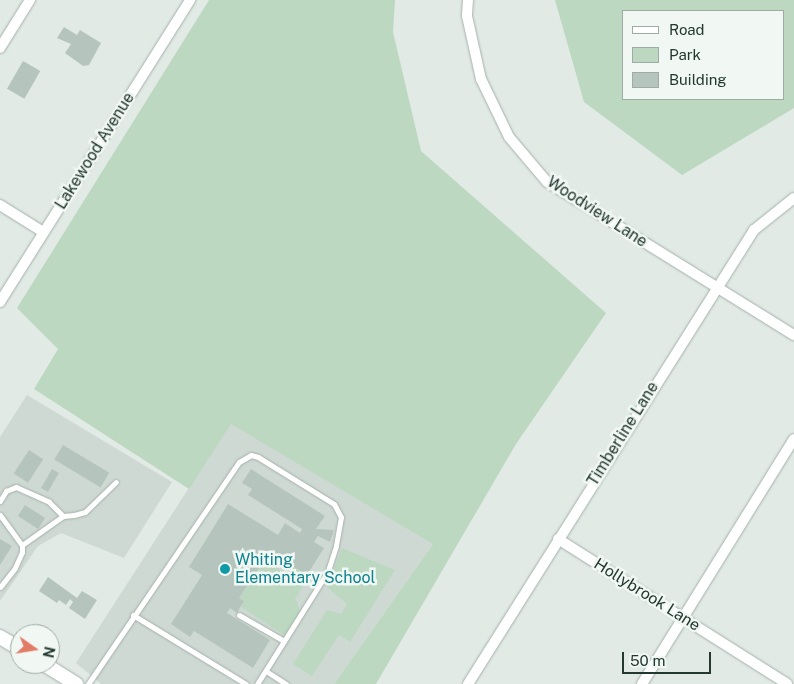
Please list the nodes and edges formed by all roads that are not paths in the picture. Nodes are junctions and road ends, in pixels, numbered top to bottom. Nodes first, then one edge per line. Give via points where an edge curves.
1 (30, 0) edge
2 (190, 0) edge
3 (468, 0) edge
4 (0, 48) edge
5 (794, 198) edge
6 (0, 206) edge
7 (43, 232) junction
8 (716, 286) junction
9 (0, 302) edge
10 (794, 335) edge
11 (794, 440) edge
12 (116, 482) dead end
13 (0, 501) edge
14 (0, 515) edge
15 (63, 516) junction
16 (558, 539) junction
17 (22, 545) junction
18 (0, 587) edge
19 (133, 615) junction
20 (239, 615) dead end
21 (683, 617) junction
22 (284, 642) junction
23 (266, 671) junction
24 (60, 674) edge
25 (76, 684) edge
26 (88, 684) edge
27 (246, 684) edge
28 (258, 684) edge
29 (286, 684) edge
30 (468, 684) edge
31 (642, 684) edge
32 (788, 684) edge

1 - 4 street
2 - 7 street, Lakewood Avenue
3 - 8 street, Woodview Lane via 467,16 481,80 509,137 547,182
5 - 8 street, Timberline Lane via 754,230
6 - 7 street
7 - 9 street, Lakewood Avenue
8 - 10 street, Woodview Lane
8 - 16 street, Timberline Lane
11 - 21 street
12 - 15 lane via 85,512
13 - 15 lane via 11,488 23,489 49,502
14 - 17 lane
15 - 17 lane
16 - 21 street, Hollybrook Lane
16 - 30 street, Timberline Lane
17 - 18 lane via 21,558
19 - 22 lane via 239,462 251,455 334,504 341,518 328,571
19 - 26 lane
19 - 27 lane
20 - 22 lane
21 - 31 street
21 - 32 street, Hollybrook Lane
22 - 23 lane
23 - 28 lane
23 - 29 lane
24 - 25 street

